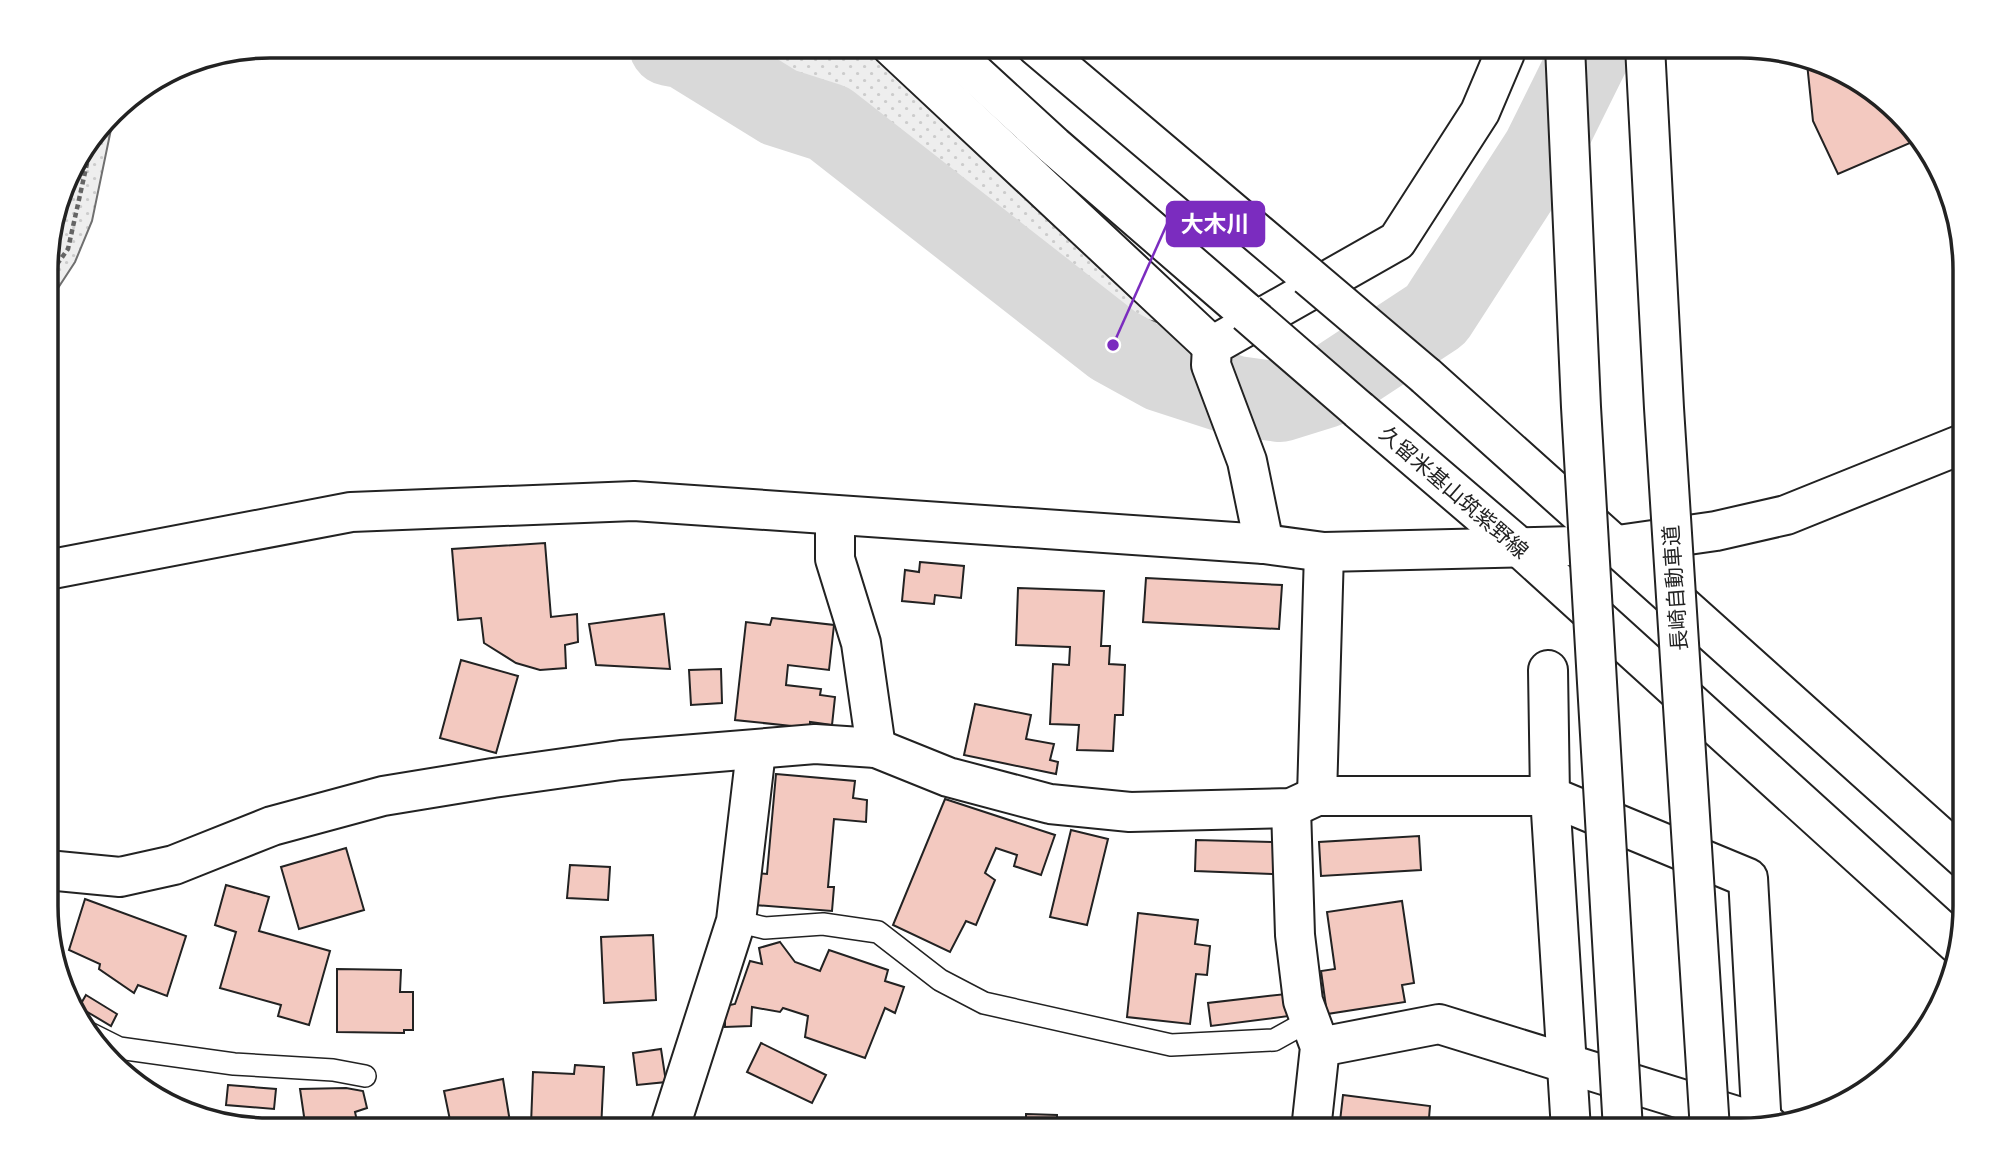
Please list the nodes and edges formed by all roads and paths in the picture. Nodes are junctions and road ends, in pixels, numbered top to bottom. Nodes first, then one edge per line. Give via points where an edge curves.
1 (903, 58) edge
2 (958, 58) edge
3 (1049, 58) edge
4 (1503, 58) edge
5 (1566, 58) edge
6 (1646, 58) edge
7 (87, 162) edge
8 (59, 262) edge
9 (1212, 356) junction
10 (1953, 448) edge
11 (835, 514) junction
12 (1264, 544) junction
13 (1618, 545) junction
14 (1518, 546) junction
15 (1324, 552) junction
16 (58, 568) edge
17 (1548, 670) dead end
18 (876, 748) junction
19 (756, 751) junction
20 (1550, 796) junction
21 (1304, 802) junction
22 (1953, 848) edge
23 (58, 871) edge
24 (736, 921) junction
25 (1950, 938) edge
26 (1315, 1033) junction
27 (107, 1042) edge
28 (1566, 1061) junction
29 (365, 1076) dead end
30 (1763, 1117) edge
31 (673, 1118) edge
32 (1311, 1118) edge
33 (1570, 1118) edge
34 (1622, 1118) edge
35 (1709, 1118) edge
36 (1740, 1118) edge

1 - 9 main road
2 - 14 main road, 久留米基山筑紫野線, bridge
3 - 13 main road, bridge
4 - 9 main road via 1480,111 1397,241
5 - 34 main road, bridge
6 - 35 main road, 長崎自動車道, bridge
7 - 8 path via 68,249
9 - 12 main road via 1247,461
10 - 13 main road via 1786,515
11 - 12 main road
11 - 16 main road via 635,501 351,512
11 - 18 main road via 835,559 861,643
12 - 15 main road
13 - 14 main road
13 - 22 main road
14 - 15 main road
14 - 25 main road, 久留米基山筑紫野線
15 - 21 main road
17 - 20 main road
18 - 19 main road via 816,744
18 - 21 main road via 948,777 1049,804 1130,812
19 - 23 main road via 621,760 383,796 272,826 174,865 120,877
19 - 24 main road
20 - 21 main road
20 - 28 main road
20 - 30 main road via 1748,878
21 - 26 main road via 1295,935 1303,1001
24 - 26 lane via 765,928 823,924 878,932 940,980 984,1003 1171,1045 1274,1040
24 - 31 main road
26 - 28 main road via 1439,1024
26 - 32 main road
27 - 29 lane via 119,1048 234,1064
28 - 33 main road
28 - 36 main road

